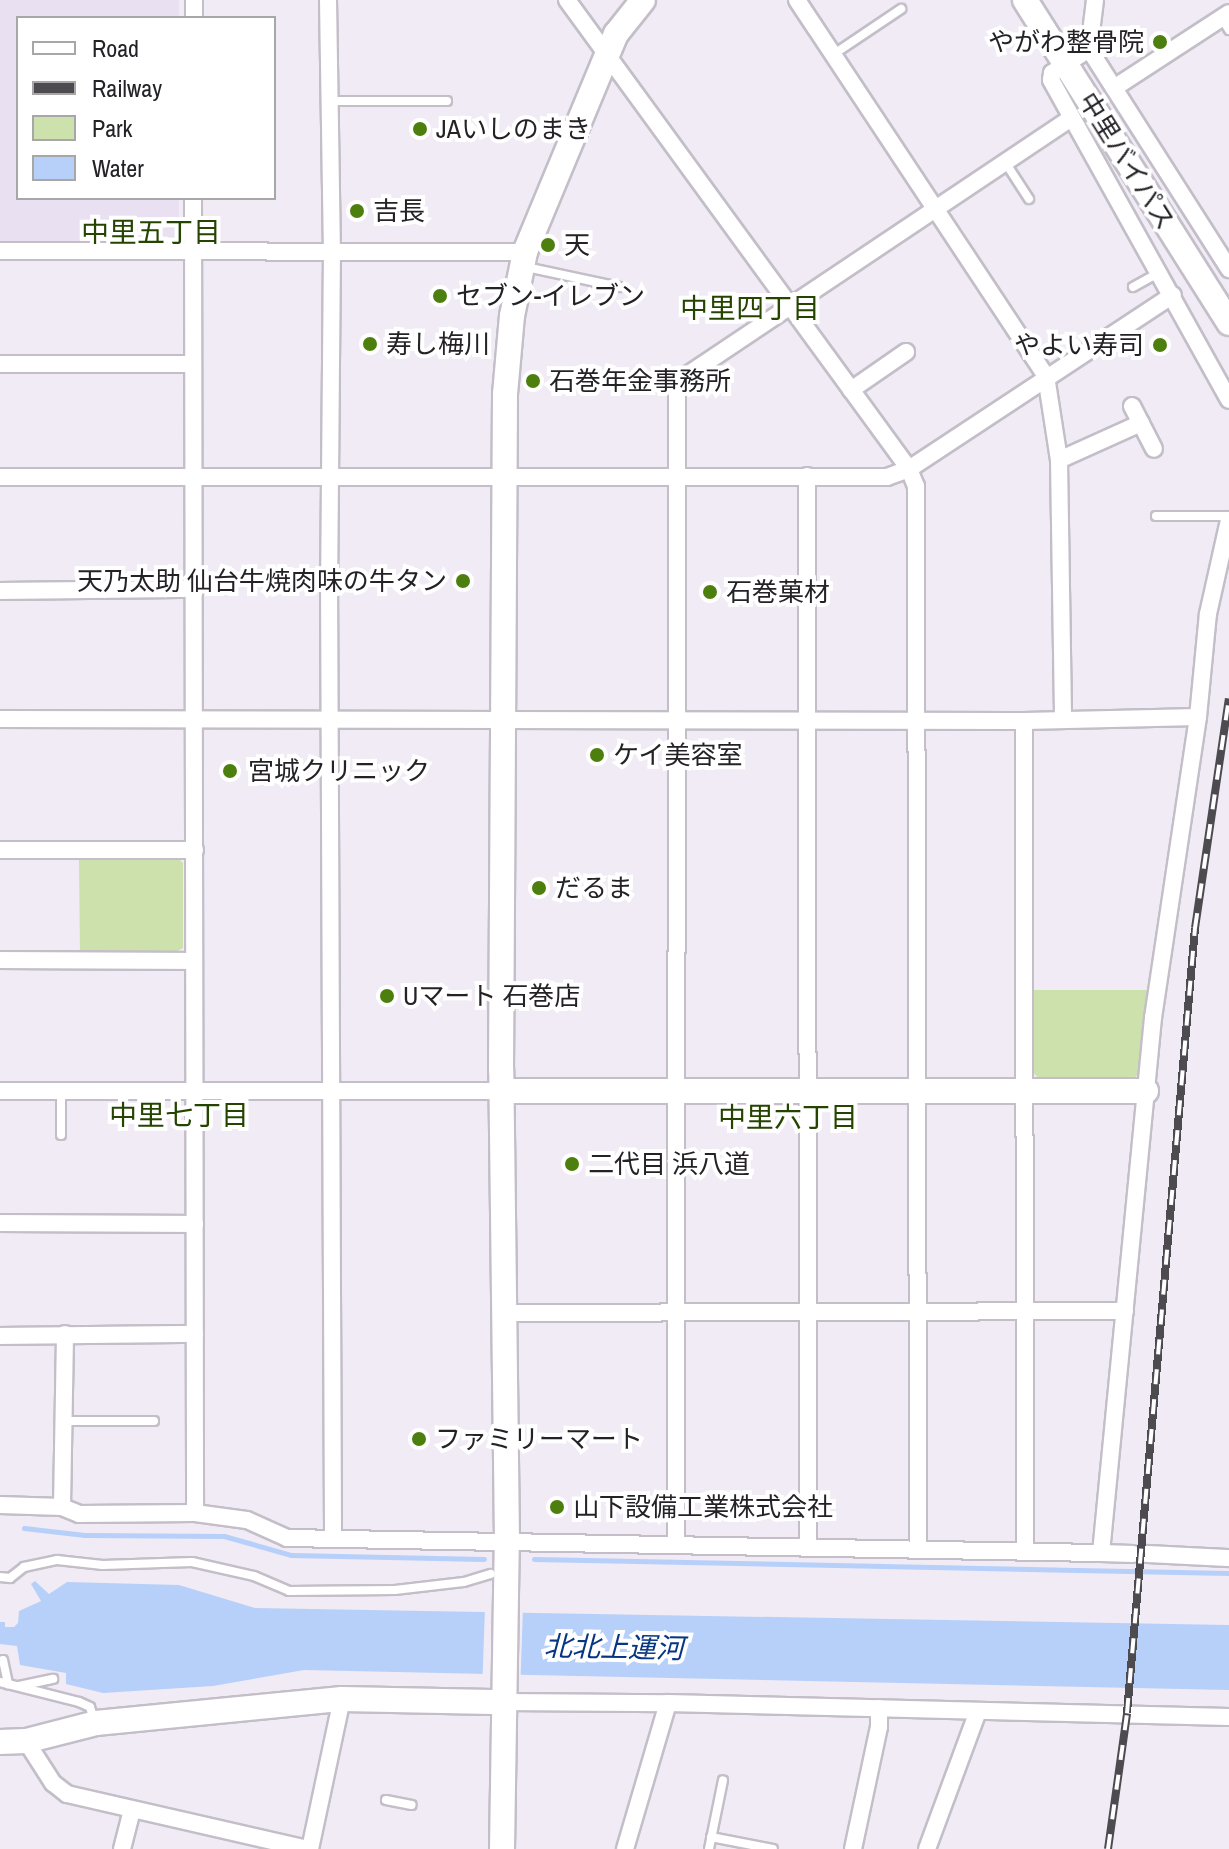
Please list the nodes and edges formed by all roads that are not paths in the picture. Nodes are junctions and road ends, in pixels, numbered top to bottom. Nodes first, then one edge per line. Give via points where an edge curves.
1 (328, 0) edge
2 (567, 0) edge
3 (643, 0) edge
4 (797, 0) edge
5 (1025, 0) edge
6 (1095, 0) edge
7 (901, 9) dead end
8 (1227, 20) edge
9 (1089, 49) junction
10 (834, 54) junction
11 (607, 55) junction
12 (1066, 64) junction
13 (1114, 88) junction
14 (328, 101) junction
15 (447, 101) dead end
16 (1070, 119) junction
17 (1005, 162) junction
18 (1029, 199) dead end
19 (193, 200) edge
20 (935, 209) junction
21 (332, 250) junction
22 (0, 251) edge
23 (193, 251) junction
24 (524, 259) junction
25 (1229, 269) edge
26 (1160, 272) junction
27 (619, 287) dead end
28 (1133, 287) dead end
29 (1173, 295) junction
30 (789, 304) junction
31 (1229, 323) edge
32 (906, 352) dead end
33 (0, 364) edge
34 (193, 364) junction
35 (1046, 376) junction
36 (851, 390) junction
37 (1229, 400) edge
38 (1132, 406) dead end
39 (1141, 423) junction
40 (1154, 449) dead end
41 (1059, 460) junction
42 (909, 469) junction
43 (194, 476) junction
44 (807, 476) junction
45 (0, 477) edge
46 (331, 477) junction
47 (677, 477) junction
48 (504, 478) junction
49 (1156, 516) dead end
50 (1229, 518) edge
51 (195, 589) junction
52 (0, 591) edge
53 (1198, 717) junction
54 (194, 718) junction
55 (0, 719) edge
56 (677, 719) junction
57 (808, 719) junction
58 (915, 719) junction
59 (1063, 719) junction
60 (330, 720) junction
61 (505, 720) junction
62 (1024, 721) junction
63 (0, 850) edge
64 (195, 850) junction
65 (0, 960) edge
66 (192, 961) junction
67 (195, 1090) junction
68 (0, 1091) edge
69 (61, 1091) junction
70 (502, 1091) junction
71 (676, 1091) junction
72 (809, 1091) junction
73 (917, 1091) junction
74 (1024, 1091) junction
75 (1146, 1091) junction
76 (332, 1092) junction
77 (61, 1135) dead end
78 (0, 1223) edge
79 (195, 1224) junction
80 (1024, 1310) junction
81 (809, 1311) junction
82 (1125, 1311) junction
83 (675, 1312) junction
84 (917, 1312) junction
85 (505, 1313) junction
86 (65, 1334) junction
87 (195, 1334) junction
88 (0, 1336) edge
89 (64, 1421) junction
90 (154, 1421) dead end
91 (0, 1505) edge
92 (62, 1507) junction
93 (195, 1513) junction
94 (333, 1537) junction
95 (507, 1541) junction
96 (676, 1544) junction
97 (808, 1547) junction
98 (918, 1548) junction
99 (1025, 1551) junction
100 (1101, 1553) junction
101 (1229, 1558) edge
102 (0, 1577) edge
103 (499, 1583) junction
104 (3, 1660) dead end
105 (53, 1679) dead end
106 (4, 1683) edge
107 (19, 1686) junction
108 (505, 1693) junction
109 (342, 1699) junction
110 (668, 1703) junction
111 (879, 1708) junction
112 (978, 1711) junction
113 (1229, 1717) edge
114 (96, 1723) junction
115 (9, 1740) edge
116 (723, 1780) dead end
117 (386, 1800) dead end
118 (412, 1805) dead end
119 (132, 1810) junction
120 (711, 1837) junction
121 (256, 1844) edge
122 (122, 1849) edge
123 (309, 1849) edge
124 (502, 1849) edge
125 (625, 1849) edge
126 (709, 1849) edge
127 (773, 1849) edge
128 (853, 1849) edge
129 (927, 1849) edge

1 - 14 street
2 - 11 street
3 - 11 street
4 - 10 street
5 - 12 street, 中里バイパス
6 - 9 street
7 - 10 lane
8 - 13 street
9 - 12 street
9 - 13 street
10 - 20 street
11 - 24 street
11 - 30 street
12 - 16 street via 1052,73 1051,80
12 - 31 street, 中里バイパス
13 - 25 street
14 - 15 lane
14 - 21 street
16 - 17 street
16 - 26 street
17 - 18 lane
17 - 20 street
19 - 23 street
20 - 30 street
20 - 35 street
21 - 23 street
21 - 24 street
21 - 46 street
22 - 23 street
23 - 34 street
24 - 27 lane
24 - 48 street via 512,316
26 - 28 lane
26 - 29 street
29 - 35 street
29 - 37 street
30 - 36 street
30 - 47 street via 680,377
32 - 36 street
33 - 34 street
34 - 43 street
35 - 41 street
35 - 42 street
36 - 42 street
38 - 39 street
39 - 40 street
39 - 41 street
41 - 59 street
42 - 44 street via 887,477
42 - 58 street via 916,486
43 - 45 street
43 - 46 street
43 - 51 street
44 - 47 street
44 - 57 street
46 - 48 street
46 - 60 street
47 - 48 street
47 - 56 street
48 - 61 street
49 - 50 lane
50 - 53 street via 1208,614
51 - 52 street
51 - 54 street
53 - 59 street
53 - 75 street
54 - 55 street
54 - 60 street
54 - 64 street
56 - 57 street
56 - 61 street
56 - 71 street
57 - 58 street
57 - 72 street
58 - 62 street
58 - 73 street
59 - 62 street
60 - 61 street
60 - 76 street
61 - 70 street
62 - 74 street
63 - 64 street
64 - 66 street
65 - 66 street
66 - 67 street
67 - 69 street
67 - 76 street
67 - 79 street
68 - 69 street
69 - 77 lane
70 - 71 street
70 - 76 street
70 - 85 street
71 - 72 street
71 - 83 street
72 - 73 street
72 - 81 street
73 - 74 street
73 - 84 street
74 - 75 street
74 - 80 street
75 - 82 street
76 - 94 street
78 - 79 street
79 - 87 street
80 - 82 street
80 - 84 street
80 - 99 street
81 - 83 street
81 - 84 street
81 - 97 street
82 - 100 street
83 - 85 street
83 - 96 street
84 - 98 street
85 - 95 street
86 - 87 street
86 - 88 street
86 - 89 street
87 - 93 street
89 - 90 lane
89 - 92 street
91 - 92 street
92 - 93 street via 79,1514
93 - 94 street via 247,1520 287,1538
94 - 95 street
95 - 96 street
95 - 103 street
96 - 97 street
97 - 98 street
98 - 99 street
99 - 100 street
100 - 101 street
102 - 103 lane via 57,1560 115,1565 192,1562 254,1576 289,1591
103 - 108 street
104 - 106 lane
105 - 107 lane
106 - 107 lane
107 - 114 lane via 90,1707
108 - 109 street
108 - 110 street
108 - 124 street
109 - 114 street
109 - 123 street
110 - 111 street
110 - 125 street
111 - 112 street
111 - 128 street
112 - 113 street
112 - 129 street
114 - 115 street
115 - 119 street via 67,1794
116 - 120 lane
117 - 118 lane
119 - 121 street
119 - 122 street
120 - 126 lane
120 - 127 lane
121 - 123 street

